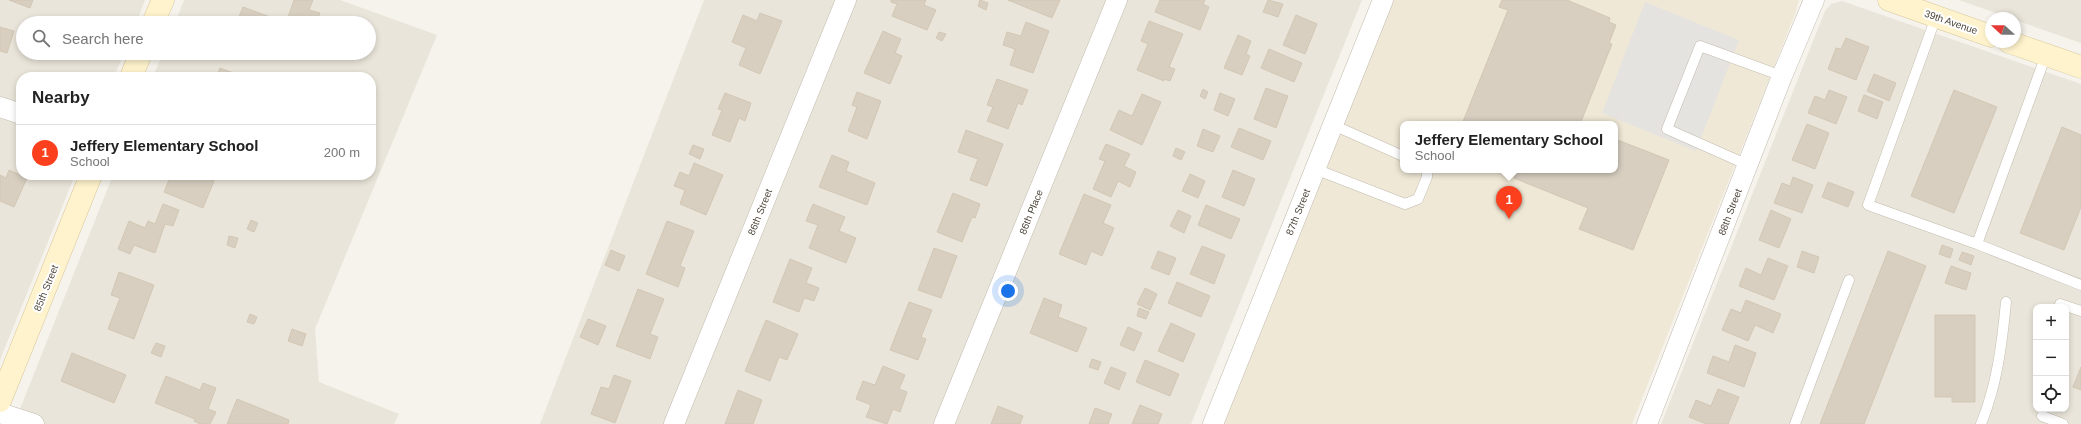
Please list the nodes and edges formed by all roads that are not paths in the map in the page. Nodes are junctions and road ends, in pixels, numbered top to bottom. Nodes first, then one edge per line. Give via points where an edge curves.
1 (163, 0) edge
2 (846, 0) edge
3 (1117, 0) edge
4 (1383, 0) edge
5 (1814, 0) edge
6 (1888, 0) edge
7 (156, 16) edge
8 (1936, 16) junction
9 (1985, 34) edge
10 (2021, 46) edge
11 (2046, 55) junction
12 (138, 60) edge
13 (2081, 67) edge
14 (133, 72) edge
15 (1782, 76) junction
16 (0, 107) edge
17 (16, 112) edge
18 (1333, 125) junction
19 (1400, 155) edge
20 (1748, 165) junction
21 (1315, 169) junction
22 (1428, 173) edge
23 (89, 180) edge
24 (1977, 244) junction
25 (1849, 280) dead end
26 (2081, 285) edge
27 (2006, 302) dead end
28 (2069, 307) edge
29 (2081, 311) edge
30 (0, 401) edge
31 (0, 413) edge
32 (2042, 416) dead end
33 (34, 424) edge
34 (674, 424) edge
35 (944, 424) edge
36 (1213, 424) edge
37 (1647, 424) edge
38 (1795, 424) edge
39 (1981, 424) edge
40 (2063, 424) edge

1 - 7 street
2 - 34 street, 86th Street
3 - 35 street, 86th Place
4 - 18 street, 87th Street
5 - 15 street, 88th Street
6 - 8 street, 39th Avenue
8 - 9 street, 39th Avenue
8 - 24 lane via 1868,205
10 - 11 street
11 - 13 street
11 - 24 lane
12 - 14 street
15 - 20 street, 88th Street
15 - 20 lane via 1700,46 1667,129
16 - 17 street
18 - 19 lane
18 - 21 street, 87th Street
20 - 37 street, 88th Street
21 - 22 lane via 1405,204 1418,199
21 - 36 street, 87th Street
23 - 30 street, 85th Street
24 - 26 lane
25 - 38 lane
27 - 39 lane via 2002,343 1989,404
28 - 29 lane
31 - 33 street
32 - 40 lane

